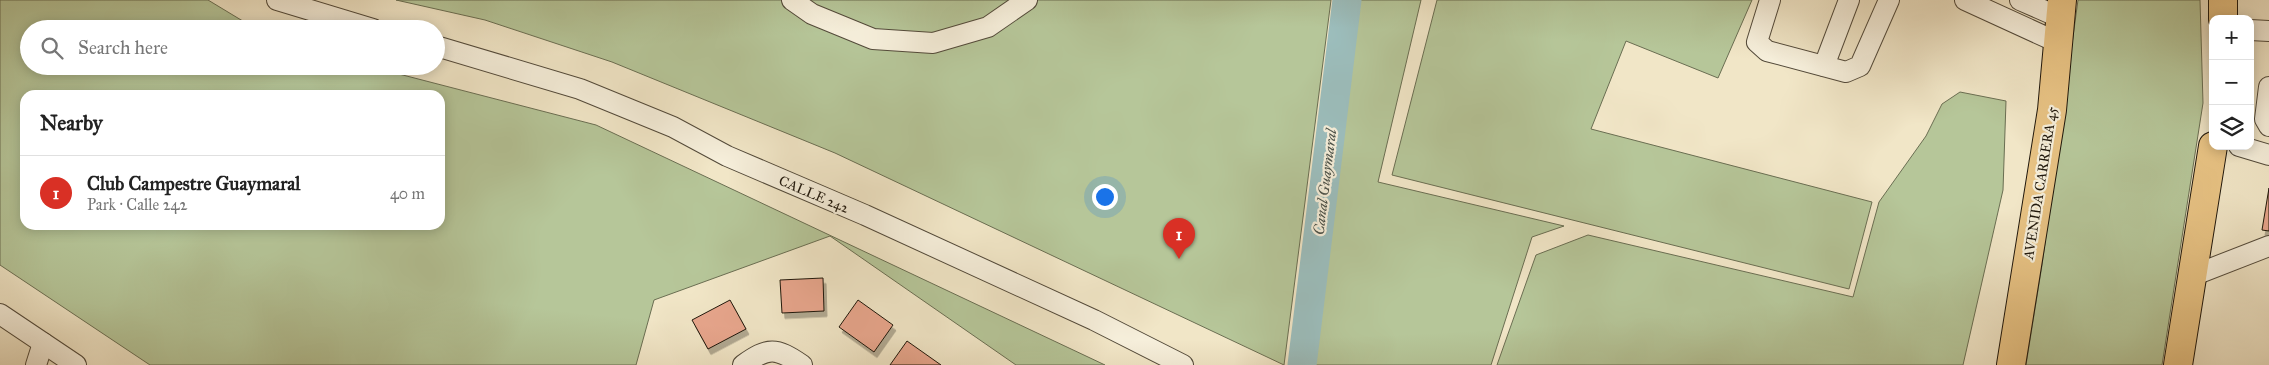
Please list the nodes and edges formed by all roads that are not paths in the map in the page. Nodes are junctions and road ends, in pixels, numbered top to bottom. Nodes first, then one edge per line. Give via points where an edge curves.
1 (277, 0) edge
2 (792, 0) edge
3 (1027, 0) edge
4 (1770, 0) edge
5 (1849, 0) edge
6 (1889, 0) edge
7 (1965, 0) edge
8 (2020, 0) edge
9 (2223, 0) edge
10 (2223, 15) edge
11 (343, 20) edge
12 (2061, 20) edge
13 (2254, 30) edge
14 (2269, 32) edge
15 (445, 49) edge
16 (1824, 66) junction
17 (2269, 87) edge
18 (2268, 121) edge
19 (2212, 150) edge
20 (2252, 150) edge
21 (2269, 155) edge
22 (2269, 246) edge
23 (2192, 276) junction
24 (0, 314) edge
25 (43, 343) junction
26 (36, 365) edge
27 (76, 365) edge
28 (743, 365) edge
29 (802, 365) edge
30 (1183, 365) edge
31 (2011, 365) edge
32 (2178, 365) edge

1 - 11 street
2 - 3 street via 812,14 873,40 933,43 988,27
4 - 16 street via 1757,42 1767,51
5 - 16 street
6 - 16 street via 1860,66 1846,72
7 - 12 street
8 - 12 street
9 - 10 highway
12 - 31 highway, AVENIDA CARRERA 45 via 2040,183
13 - 14 street
15 - 30 street, CALLE 242 via 580,89 673,127 728,156 1094,320
17 - 18 street
19 - 23 highway
20 - 21 street
22 - 23 street
23 - 32 highway
24 - 25 street
25 - 26 street
25 - 27 street
28 - 29 street via 762,352 784,353

